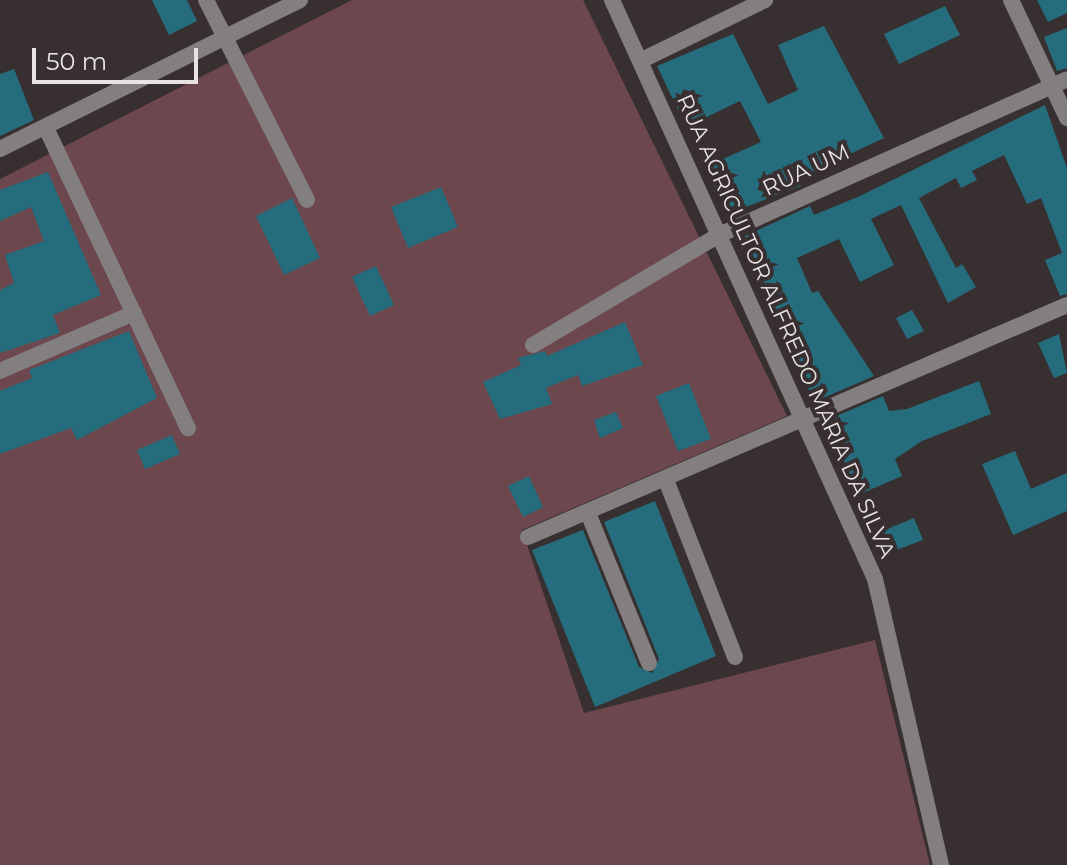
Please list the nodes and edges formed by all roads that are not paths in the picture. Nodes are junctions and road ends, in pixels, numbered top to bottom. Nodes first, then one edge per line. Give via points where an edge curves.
1 (206, 0) edge
2 (300, 0) edge
3 (612, 0) edge
4 (765, 0) edge
5 (1011, 0) edge
6 (224, 37) junction
7 (642, 60) junction
8 (1067, 79) edge
9 (1049, 87) junction
10 (1067, 118) edge
11 (47, 130) junction
12 (0, 149) edge
13 (307, 200) dead end
14 (719, 235) junction
15 (1067, 305) edge
16 (134, 313) junction
17 (533, 345) dead end
18 (0, 371) edge
19 (805, 423) junction
20 (188, 428) dead end
21 (666, 480) junction
22 (588, 513) junction
23 (528, 537) dead end
24 (735, 657) dead end
25 (649, 663) dead end
26 (941, 865) edge

1 - 6 street
2 - 6 street
3 - 7 street, RUA AGRICULTOR ALFREDO MARIA DA SILVA
4 - 7 street
5 - 9 street
6 - 11 street
6 - 13 street
7 - 14 street, RUA AGRICULTOR ALFREDO MARIA DA SILVA
8 - 9 street, RUA UM
9 - 10 street
9 - 14 street, RUA UM
11 - 12 street
11 - 16 street
14 - 17 street, RUA UM
14 - 19 street, RUA AGRICULTOR ALFREDO MARIA DA SILVA
15 - 19 street
16 - 18 street
16 - 20 street
19 - 21 street
19 - 26 street, RUA AGRICULTOR ALFREDO MARIA DA SILVA via 875,579
21 - 22 street
21 - 24 street
22 - 23 street
22 - 25 street

